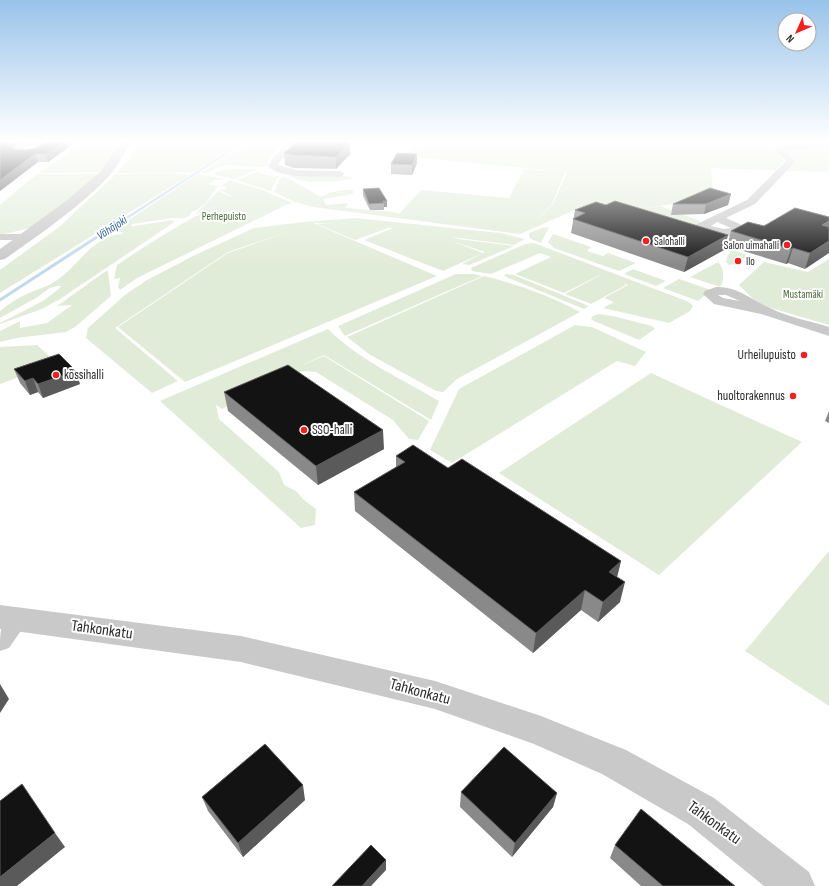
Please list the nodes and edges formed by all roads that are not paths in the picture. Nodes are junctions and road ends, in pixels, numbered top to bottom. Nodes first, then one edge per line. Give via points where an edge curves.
1 (93, 183) edge
2 (770, 183) edge
3 (718, 219) dead end
4 (0, 237) edge
5 (27, 237) junction
6 (0, 256) edge
7 (765, 311) dead end
8 (829, 332) edge
9 (6, 626) edge
10 (795, 886) edge

1 - 5 street
2 - 3 street via 751,202
4 - 5 street
5 - 6 street
7 - 8 street
9 - 10 street, Tahkonkatu via 241,649 435,695 542,731 614,762 701,811

